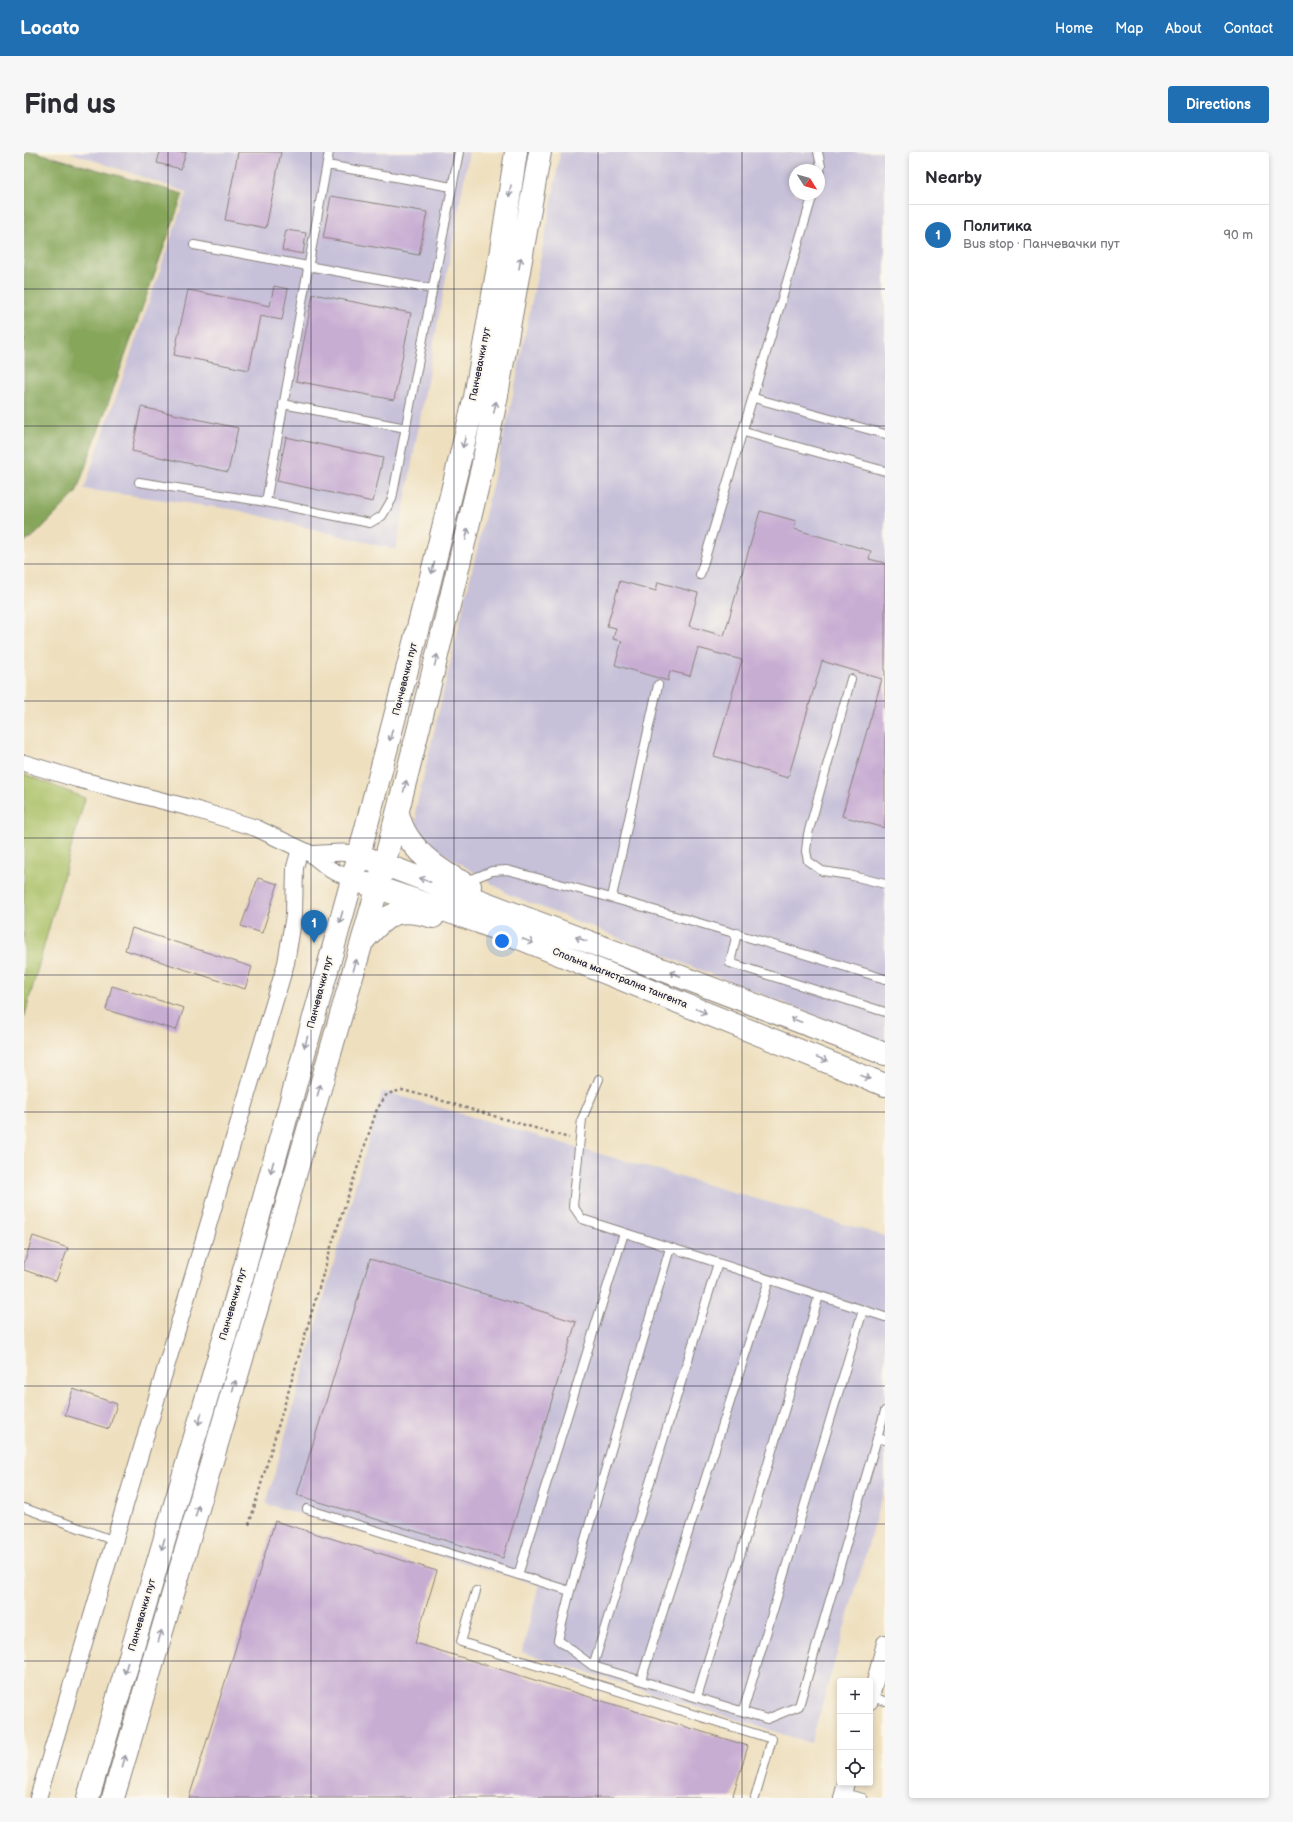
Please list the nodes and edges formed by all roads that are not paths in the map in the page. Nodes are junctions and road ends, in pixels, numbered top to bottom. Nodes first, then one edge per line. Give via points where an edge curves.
1 (329, 152) edge
2 (459, 152) edge
3 (516, 152) edge
4 (540, 152) edge
5 (818, 152) edge
6 (821, 164) edge
7 (327, 165) junction
8 (452, 187) junction
9 (811, 200) edge
10 (194, 245) dead end
11 (308, 266) junction
12 (432, 288) junction
13 (754, 398) junction
14 (283, 404) junction
15 (406, 428) junction
16 (744, 432) junction
17 (885, 434) edge
18 (885, 471) edge
19 (139, 482) dead end
20 (266, 502) junction
21 (700, 575) dead end
22 (851, 679) dead end
23 (658, 685) dead end
24 (24, 763) edge
25 (398, 813) junction
26 (306, 851) junction
27 (359, 855) junction
28 (384, 865) junction
29 (351, 879) junction
30 (462, 882) junction
31 (885, 884) edge
32 (377, 888) junction
33 (612, 897) junction
34 (514, 914) junction
35 (479, 922) junction
36 (737, 933) junction
37 (361, 944) junction
38 (885, 979) edge
39 (885, 1012) edge
40 (885, 1054) edge
41 (599, 1079) dead end
42 (885, 1085) edge
43 (624, 1233) junction
44 (670, 1248) junction
45 (718, 1263) junction
46 (769, 1280) junction
47 (819, 1296) junction
48 (863, 1310) junction
49 (885, 1317) edge
50 (885, 1411) edge
51 (881, 1439) edge
52 (24, 1508) edge
53 (307, 1509) dead end
54 (115, 1541) junction
55 (518, 1575) junction
56 (476, 1591) dead end
57 (570, 1591) junction
58 (885, 1643) edge
59 (593, 1666) junction
60 (641, 1680) junction
61 (697, 1697) junction
62 (875, 1700) edge
63 (743, 1712) junction
64 (844, 1791) edge
65 (38, 1798) edge
66 (88, 1798) edge
67 (113, 1798) edge
68 (755, 1798) edge
69 (863, 1798) edge

1 - 7 lane
2 - 8 lane
3 -> 27 main road, Панчевачки пут via 475,397
25 -> 4 main road via 482,468
5 - 6 lane
7 - 8 lane
7 - 11 lane
8 - 12 lane
9 - 13 lane
10 - 11 lane
11 - 12 lane
11 - 14 lane
12 - 15 lane
13 - 16 lane
13 - 17 lane
14 - 15 lane
14 - 20 lane
15 - 20 lane via 392,499 382,516 370,522
16 - 18 lane
16 - 21 lane
19 - 20 lane
22 - 31 lane via 808,834 806,851 808,861 822,870
23 - 33 lane
24 - 26 street via 256,828
25 - 28 main road
25 - 30 main road via 404,832 416,848
26 - 27 street
26 - 29 street via 331,870
26 - 54 street via 294,879 294,915 286,963
27 - 28 main road
27 - 29 main road, Панчевачки пут
28 - 32 main road
34 -> 28 main road
29 - 32 main road, Спољна магистрална тангента
29 -> 66 main road, Панчевачки пут via 238,1288
30 - 33 lane via 492,871 507,870
30 - 34 main road via 498,900
32 - 35 main road, Спољна магистрална тангента
32 - 37 main road
33 - 36 lane
40 -> 34 main road
35 - 37 main road via 443,920 415,912 401,912 382,920
35 -> 42 main road, Спољна магистрална тангента
36 - 38 lane
36 - 39 lane via 730,963
67 -> 37 main road
41 - 43 lane via 582,1119 573,1206 582,1220
43 - 44 lane
43 - 55 lane
44 - 45 lane
44 - 57 lane
45 - 46 lane
45 - 59 lane
46 - 47 lane
46 - 60 lane
47 - 48 lane
47 - 61 lane
48 - 49 lane
48 - 63 lane
50 - 51 lane
51 - 63 lane via 799,1706 767,1719
52 - 54 lane
53 - 55 lane
54 - 65 street
55 - 57 lane
56 - 68 lane via 461,1642 772,1739
57 - 59 lane via 558,1640
58 - 62 street
59 - 60 lane
60 - 61 lane
61 - 63 lane
64 - 69 lane

